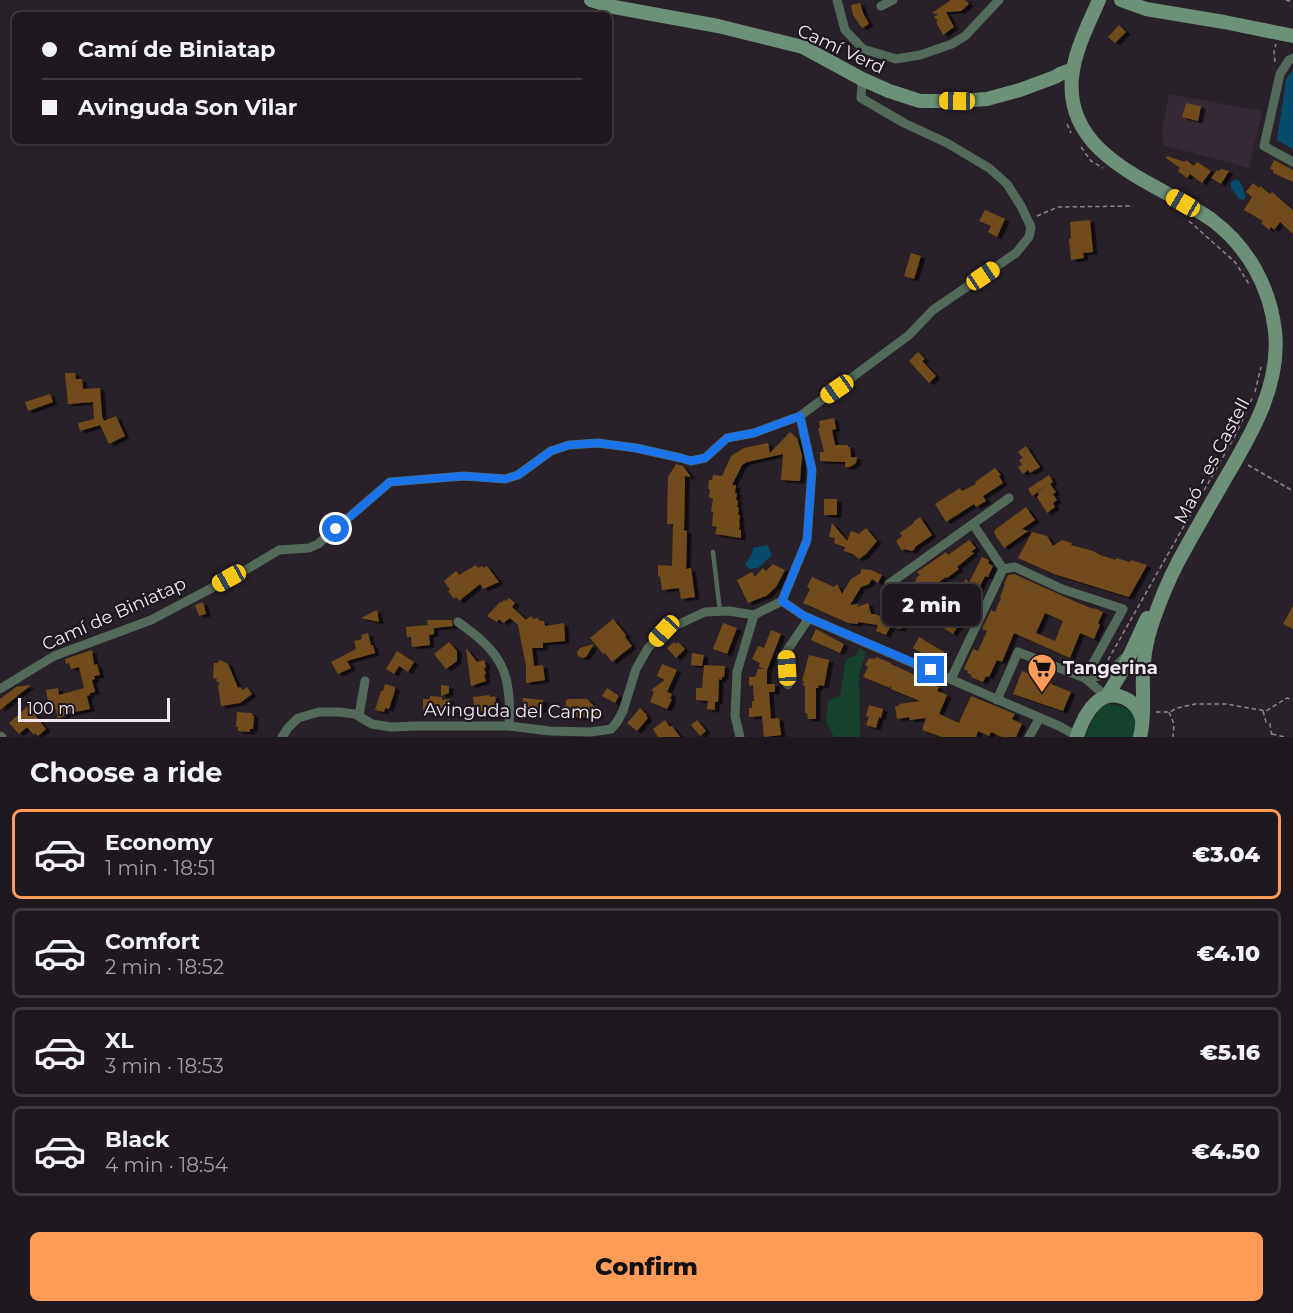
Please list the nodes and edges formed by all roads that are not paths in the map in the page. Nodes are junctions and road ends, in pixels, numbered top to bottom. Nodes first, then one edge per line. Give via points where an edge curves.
1 (591, 0) edge
2 (837, 0) edge
3 (893, 0) edge
4 (999, 0) edge
5 (1099, 0) edge
6 (1121, 0) edge
7 (881, 6) dead end
8 (1293, 36) edge
9 (1293, 58) edge
10 (1073, 69) junction
11 (862, 79) junction
12 (1293, 162) edge
13 (800, 416) junction
14 (1009, 498) dead end
15 (973, 524) junction
16 (713, 552) dead end
17 (1177, 564) junction
18 (1003, 569) junction
19 (889, 584) dead end
20 (782, 601) junction
21 (720, 612) junction
22 (754, 615) junction
23 (809, 618) junction
24 (458, 622) dead end
25 (1135, 645) junction
26 (1085, 678) junction
27 (951, 679) junction
28 (365, 681) dead end
29 (788, 685) dead end
30 (0, 689) edge
31 (1105, 697) junction
32 (997, 700) junction
33 (359, 716) junction
34 (1143, 716) junction
35 (1039, 718) junction
36 (509, 726) junction
37 (611, 729) junction
38 (390, 732) edge
39 (549, 734) edge
40 (1077, 736) edge
41 (282, 737) edge
42 (620, 737) edge
43 (740, 737) edge
44 (1029, 737) edge
45 (1140, 737) edge

1 - 11 main road, Camí Verd via 803,46
2 - 4 street via 845,30 862,49 896,59 952,44 965,36
3 - 7 street
5 - 10 main road, Maó - es Castell
6 - 8 main road via 1146,9
9 - 12 street via 1280,74 1264,146
10 - 11 main road, Camí Verd via 1020,90 987,99 957,101 920,101
10 - 17 main road, Maó - es Castell via 1075,109 1091,140 1120,166 1224,230 1251,262 1270,302 1276,346 1270,386 1237,459
11 - 13 street, Camí de Biniatap via 861,98 947,142 1007,184 1022,206 1030,227 1029,237 1016,253 933,309 909,335
13 - 20 street via 812,470 807,540
13 - 30 street, Camí de Biniatap via 754,433 727,438 705,458 691,461 636,448 588,443 551,451 518,475 505,479 464,476 390,482 318,544 279,550 151,620 54,656
14 - 15 street
15 - 18 street
15 - 19 street
16 - 21 lane
17 - 25 main road via 1164,582
17 - 34 main road via 1148,636
18 - 26 street via 1015,567 1062,589 1123,609
18 - 27 street
20 - 22 street
20 - 23 street
21 - 22 street, Avinguda del Camp
21 - 37 street, Avinguda del Camp via 705,612 664,631 648,648 636,669 623,711
22 - 43 street via 737,672 735,716
23 - 27 street
23 - 29 street via 786,652
24 - 36 street via 476,634 503,667 510,705
25 - 26 street via 1109,673
25 - 31 main road
26 - 31 street
26 - 32 street via 1018,652
27 - 32 street
28 - 33 street
31 - 34 main road via 1128,699
31 - 40 main road via 1092,707
32 - 35 street
33 - 38 street, Avinguda del Camp
33 - 41 street, Avinguda del Camp via 319,712 297,718
34 - 45 main road
35 - 40 street
35 - 44 street
36 - 38 street, Avinguda del Camp via 416,726
36 - 39 street, Avinguda del Camp
37 - 39 street, Avinguda del Camp
37 - 42 street

